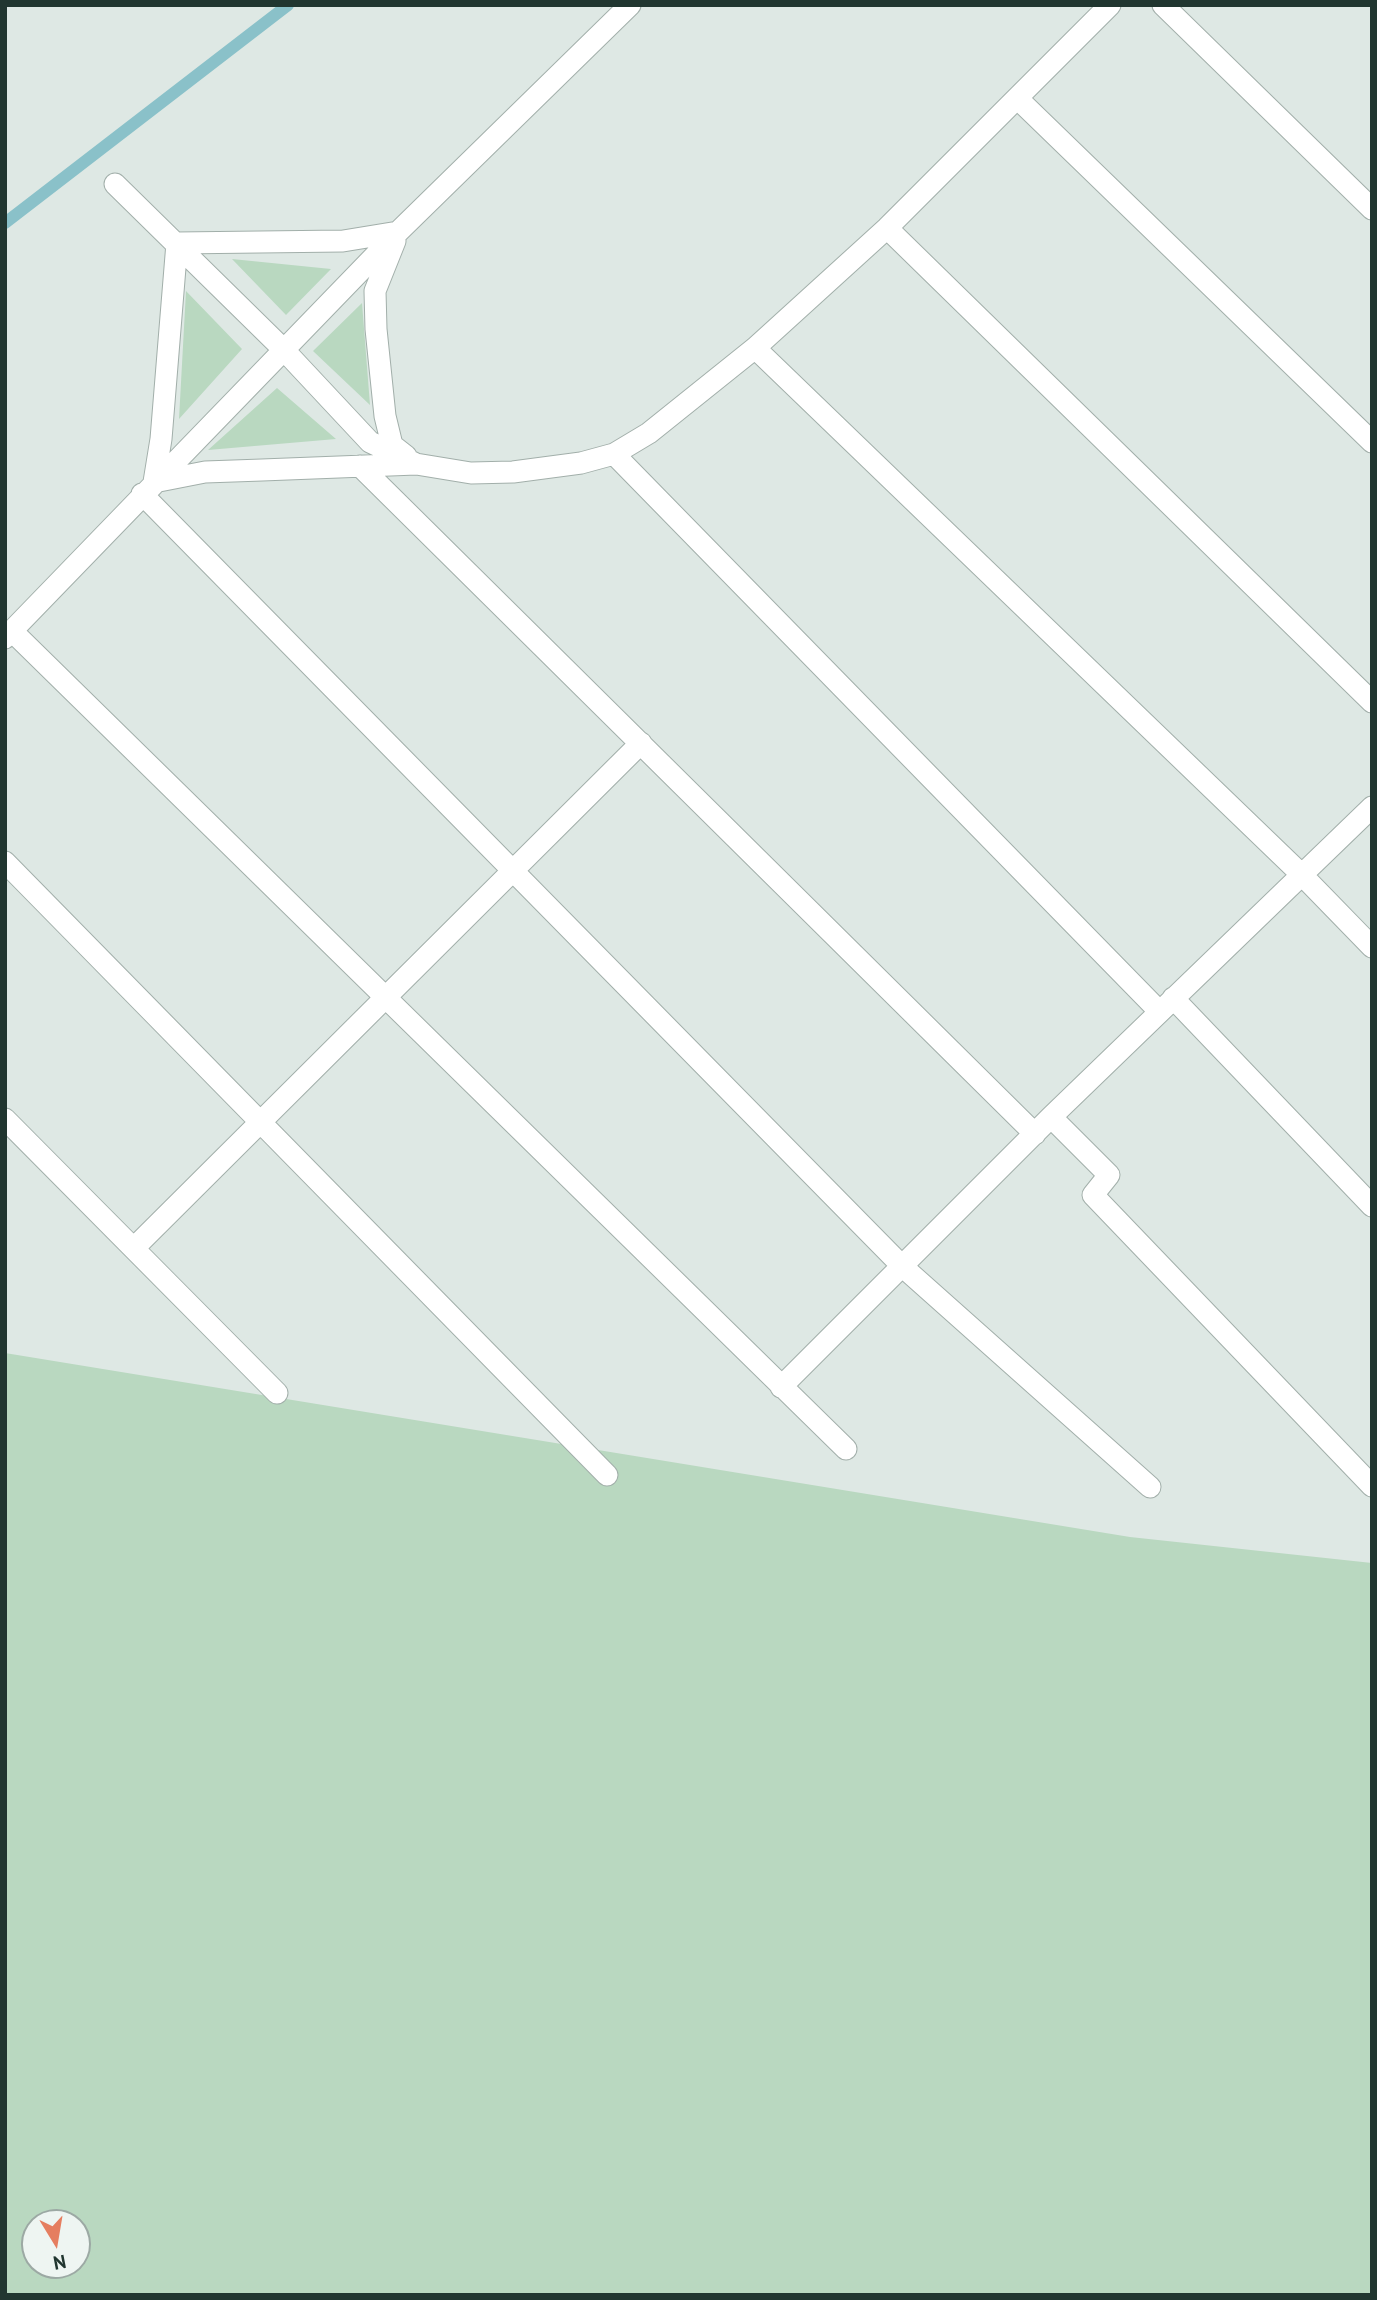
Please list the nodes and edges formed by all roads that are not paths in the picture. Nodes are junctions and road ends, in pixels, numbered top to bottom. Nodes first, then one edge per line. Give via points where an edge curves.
1 (630, 5) edge
2 (1110, 5) edge
3 (1163, 5) edge
4 (1017, 98) junction
5 (115, 184) dead end
6 (1372, 209) edge
7 (887, 228) junction
8 (398, 232) junction
9 (177, 243) junction
10 (755, 348) junction
11 (283, 349) junction
12 (1372, 442) edge
13 (614, 454) junction
14 (416, 464) junction
15 (360, 466) junction
16 (148, 488) junction
17 (9, 635) edge
18 (1372, 702) edge
19 (640, 743) junction
20 (1372, 807) edge
21 (5, 862) edge
22 (514, 869) junction
23 (1302, 875) junction
24 (1372, 947) edge
25 (385, 997) junction
26 (1166, 1004) junction
27 (1051, 1117) junction
28 (5, 1119) edge
29 (262, 1121) junction
30 (1035, 1134) junction
31 (1372, 1206) edge
32 (134, 1248) junction
33 (903, 1266) junction
34 (781, 1387) junction
35 (277, 1393) dead end
36 (846, 1449) dead end
37 (607, 1475) dead end
38 (1372, 1486) edge
39 (1150, 1487) dead end

1 - 8 street
2 - 4 street
3 - 6 street
4 - 7 street
4 - 12 street
5 - 9 street
7 - 10 street
7 - 18 street
8 - 9 street via 343,241
8 - 11 street
8 - 14 street via 375,291 376,329 392,445
9 - 11 street
9 - 16 street via 164,413
10 - 13 street via 649,433
10 - 23 street
11 - 14 street via 370,442
11 - 16 street
13 - 14 street via 513,472 471,473
13 - 26 street
14 - 15 street
15 - 16 street via 205,472
15 - 19 street
16 - 17 street
16 - 22 street
17 - 25 street
19 - 22 street
19 - 30 street
20 - 23 street
21 - 29 street
22 - 25 street
22 - 33 street
23 - 24 street
23 - 26 street
25 - 29 street
25 - 34 street
26 - 27 street
26 - 31 street
27 - 30 street
27 - 38 street via 1109,1175 1093,1195
28 - 32 street
29 - 32 street
29 - 37 street
30 - 33 street
32 - 35 street
33 - 34 street
33 - 39 street
34 - 36 street

